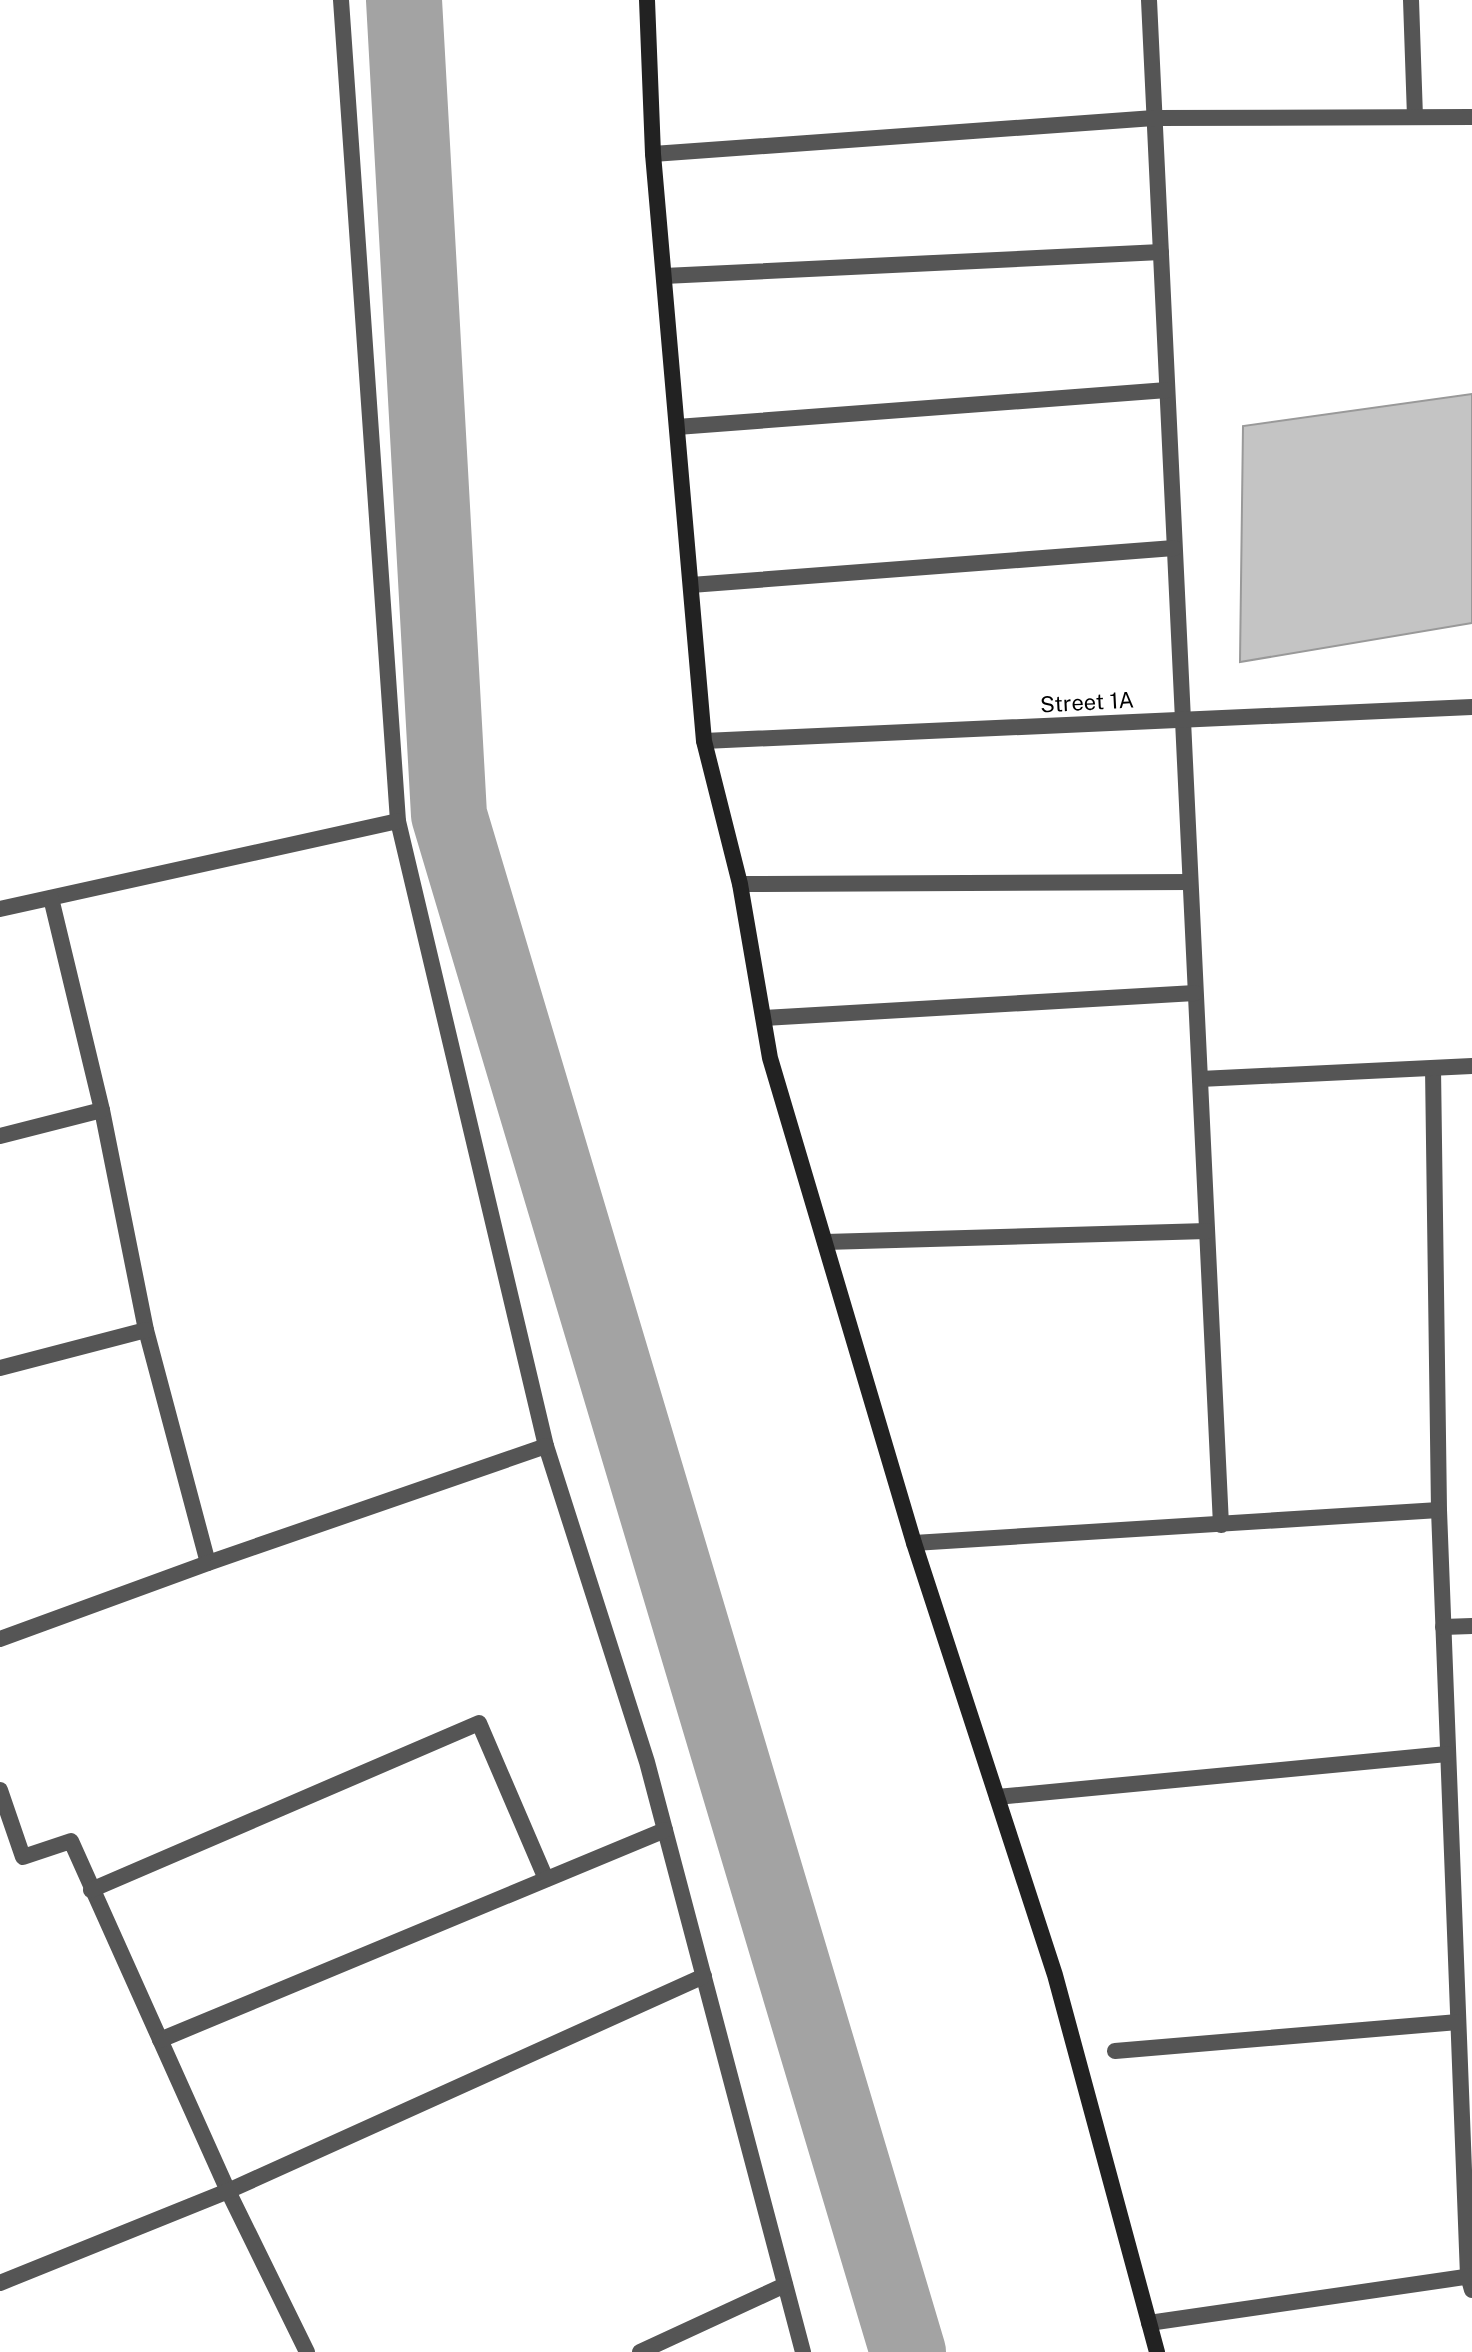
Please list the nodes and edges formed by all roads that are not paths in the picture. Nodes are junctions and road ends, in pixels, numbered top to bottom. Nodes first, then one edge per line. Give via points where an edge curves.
1 (341, 0) edge
2 (647, 0) edge
3 (1149, 0) edge
4 (1411, 0) edge
5 (1415, 117) junction
6 (1472, 117) edge
7 (1154, 118) junction
8 (653, 154) junction
9 (1161, 252) junction
10 (664, 276) junction
11 (1167, 390) junction
12 (677, 427) junction
13 (1174, 548) junction
14 (691, 585) junction
15 (1472, 707) edge
16 (1182, 720) junction
17 (704, 741) junction
18 (398, 821) junction
19 (1190, 882) junction
20 (740, 884) junction
21 (51, 898) junction
22 (0, 909) edge
23 (1195, 993) junction
24 (764, 1018) junction
25 (1472, 1066) edge
26 (1433, 1068) junction
27 (1200, 1079) junction
28 (102, 1110) junction
29 (0, 1136) edge
30 (1207, 1231) junction
31 (825, 1242) junction
32 (146, 1330) junction
33 (0, 1368) edge
34 (546, 1446) junction
35 (1439, 1510) junction
36 (1221, 1525) junction
37 (914, 1543) junction
38 (208, 1563) junction
39 (1472, 1626) edge
40 (1443, 1627) junction
41 (0, 1639) edge
42 (1447, 1754) junction
43 (0, 1790) edge
44 (997, 1797) junction
45 (665, 1830) junction
46 (546, 1879) junction
47 (91, 1890) junction
48 (704, 1976) junction
49 (1458, 2022) junction
50 (160, 2040) junction
51 (1115, 2051) dead end
52 (228, 2191) junction
53 (1471, 2280) edge
54 (0, 2283) edge
55 (785, 2285) junction
56 (1149, 2323) junction
57 (307, 2352) edge
58 (640, 2352) edge
59 (803, 2352) edge
60 (1157, 2352) edge

1 - 18 street
2 - 8 street
3 - 7 street
4 - 5 street
5 - 6 street
5 - 7 street
7 - 8 street
7 - 9 street
8 - 10 street
9 - 10 street
9 - 11 street
10 - 12 street
11 - 12 street
11 - 13 street
12 - 14 street
13 - 14 street
13 - 16 street
14 - 17 street
15 - 16 street, Street 1A
16 - 17 street, Street 1A
16 - 19 street
17 - 20 street
18 - 21 street
18 - 34 street
19 - 20 street
19 - 23 street
20 - 24 street
21 - 22 street
21 - 28 street
23 - 24 street
23 - 27 street
24 - 31 street via 770,1058
25 - 26 street
26 - 27 street
26 - 35 street
27 - 30 street
28 - 29 street
28 - 32 street
30 - 31 street
30 - 36 street
31 - 37 street
32 - 33 street
32 - 38 street
34 - 38 street
34 - 45 street
35 - 36 street
35 - 40 street
36 - 37 street
37 - 44 street
38 - 41 street
39 - 40 street
40 - 42 street
42 - 44 street
42 - 49 street
43 - 47 street via 23,1857 71,1841
44 - 56 street via 1055,1975
45 - 46 street
45 - 48 street
46 - 47 street via 479,1723
46 - 50 street
47 - 50 street
48 - 52 street
48 - 55 street
49 - 51 street
49 - 53 street
50 - 52 street
52 - 54 street
52 - 57 street
53 - 56 street
55 - 58 street
55 - 59 street
56 - 60 street

